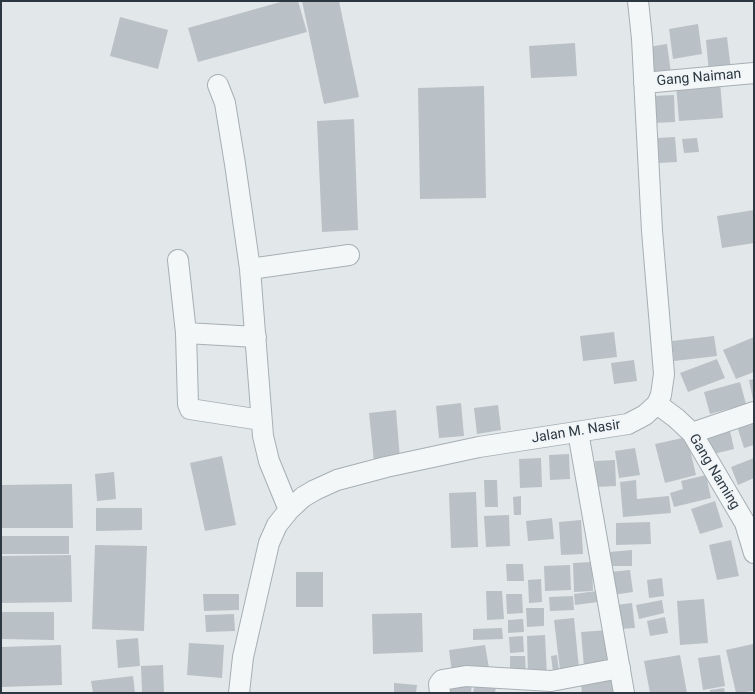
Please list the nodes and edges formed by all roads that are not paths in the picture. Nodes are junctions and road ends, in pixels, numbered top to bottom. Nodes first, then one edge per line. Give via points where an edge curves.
1 (638, 1) edge
2 (754, 73) edge
3 (644, 83) junction
4 (218, 85) dead end
5 (349, 255) dead end
6 (178, 260) dead end
7 (250, 269) junction
8 (186, 333) junction
9 (256, 337) junction
10 (657, 404) junction
11 (754, 412) edge
12 (261, 420) junction
13 (578, 432) junction
14 (692, 433) junction
15 (289, 510) junction
16 (754, 553) edge
17 (620, 668) junction
18 (239, 693) edge
19 (440, 693) edge
20 (624, 693) edge

1 - 3 street
2 - 3 street, Gang Naiman
3 - 10 street via 664,374
4 - 7 street via 225,103 236,164
5 - 7 street
6 - 8 street
7 - 9 street
8 - 9 street
8 - 12 street via 190,409
9 - 12 street
10 - 13 street, Jalan M. Nasir via 646,415 628,424
10 - 14 street, Gang Naming
11 - 14 street
12 - 15 street via 269,461
13 - 15 street, Jalan M. Nasir via 479,447 370,471 315,490
13 - 17 street
14 - 16 street, Gang Naming via 745,523
15 - 18 street, Jalan M. Nasir via 269,543 243,657
17 - 19 street via 551,681 466,676 442,680
17 - 20 street

